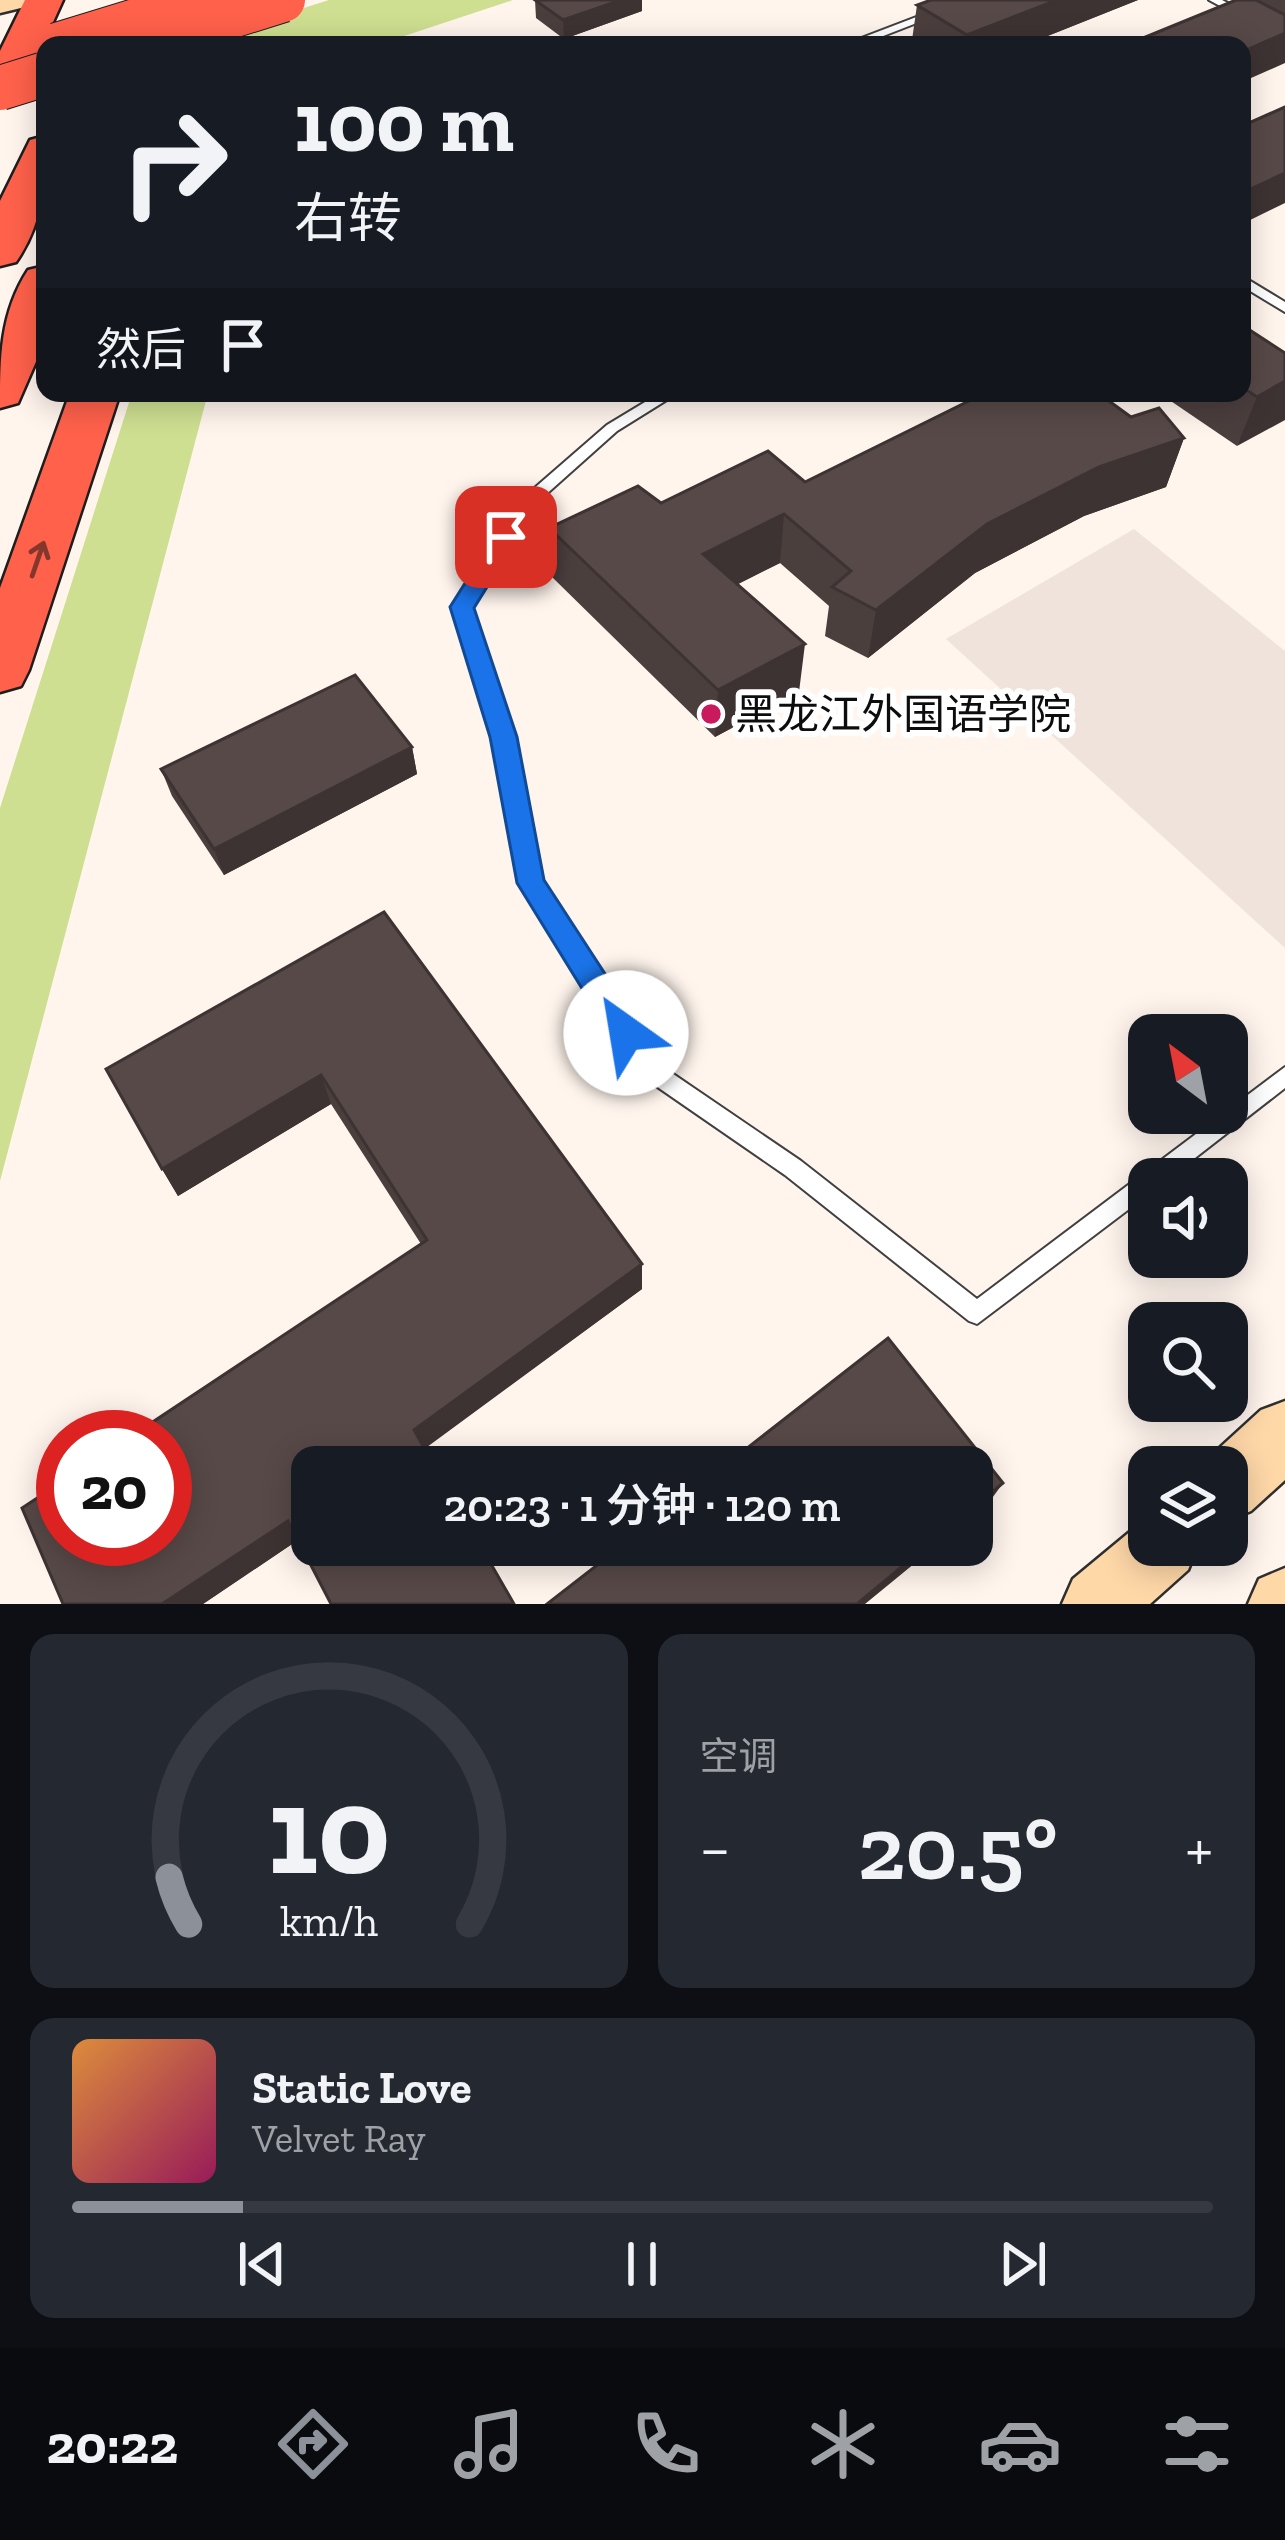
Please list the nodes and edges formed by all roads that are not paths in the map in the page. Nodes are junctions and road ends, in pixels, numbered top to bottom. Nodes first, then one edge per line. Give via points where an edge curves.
1 (14, 0) edge
2 (44, 0) edge
3 (114, 0) edge
4 (157, 0) edge
5 (204, 0) edge
6 (229, 0) edge
7 (283, 0) edge
8 (971, 0) edge
9 (1214, 0) edge
10 (0, 4) edge
11 (86, 36) edge
12 (96, 36) edge
13 (143, 36) edge
14 (168, 36) edge
15 (217, 36) edge
16 (873, 36) edge
17 (1285, 38) edge
18 (36, 52) edge
19 (0, 63) edge
20 (36, 77) edge
21 (0, 90) edge
22 (36, 170) edge
23 (0, 252) edge
24 (1251, 286) edge
25 (36, 302) edge
26 (1285, 308) edge
27 (0, 392) edge
28 (91, 402) edge
29 (656, 402) edge
30 (0, 670) edge
31 (1285, 1076) edge
32 (1179, 1158) edge
33 (1128, 1197) edge
34 (1285, 1434) edge
35 (1248, 1467) edge
36 (1140, 1566) edge
37 (1098, 1604) edge

1 - 10 main road
2 - 21 highway
3 - 12 highway
4 - 13 highway
5 - 11 highway, bridge
6 - 15 highway
7 - 14 highway, bridge
8 - 16 lane
9 - 17 lane
18 - 19 highway
20 - 21 highway, bridge
22 - 23 highway
24 - 26 lane
25 - 27 highway
30 -> 28 highway
29 - 33 lane via 612,428 528,502 462,607 504,737 531,883 650,1070 793,1168 977,1313
31 - 32 lane
34 - 35 main road
36 - 37 main road

